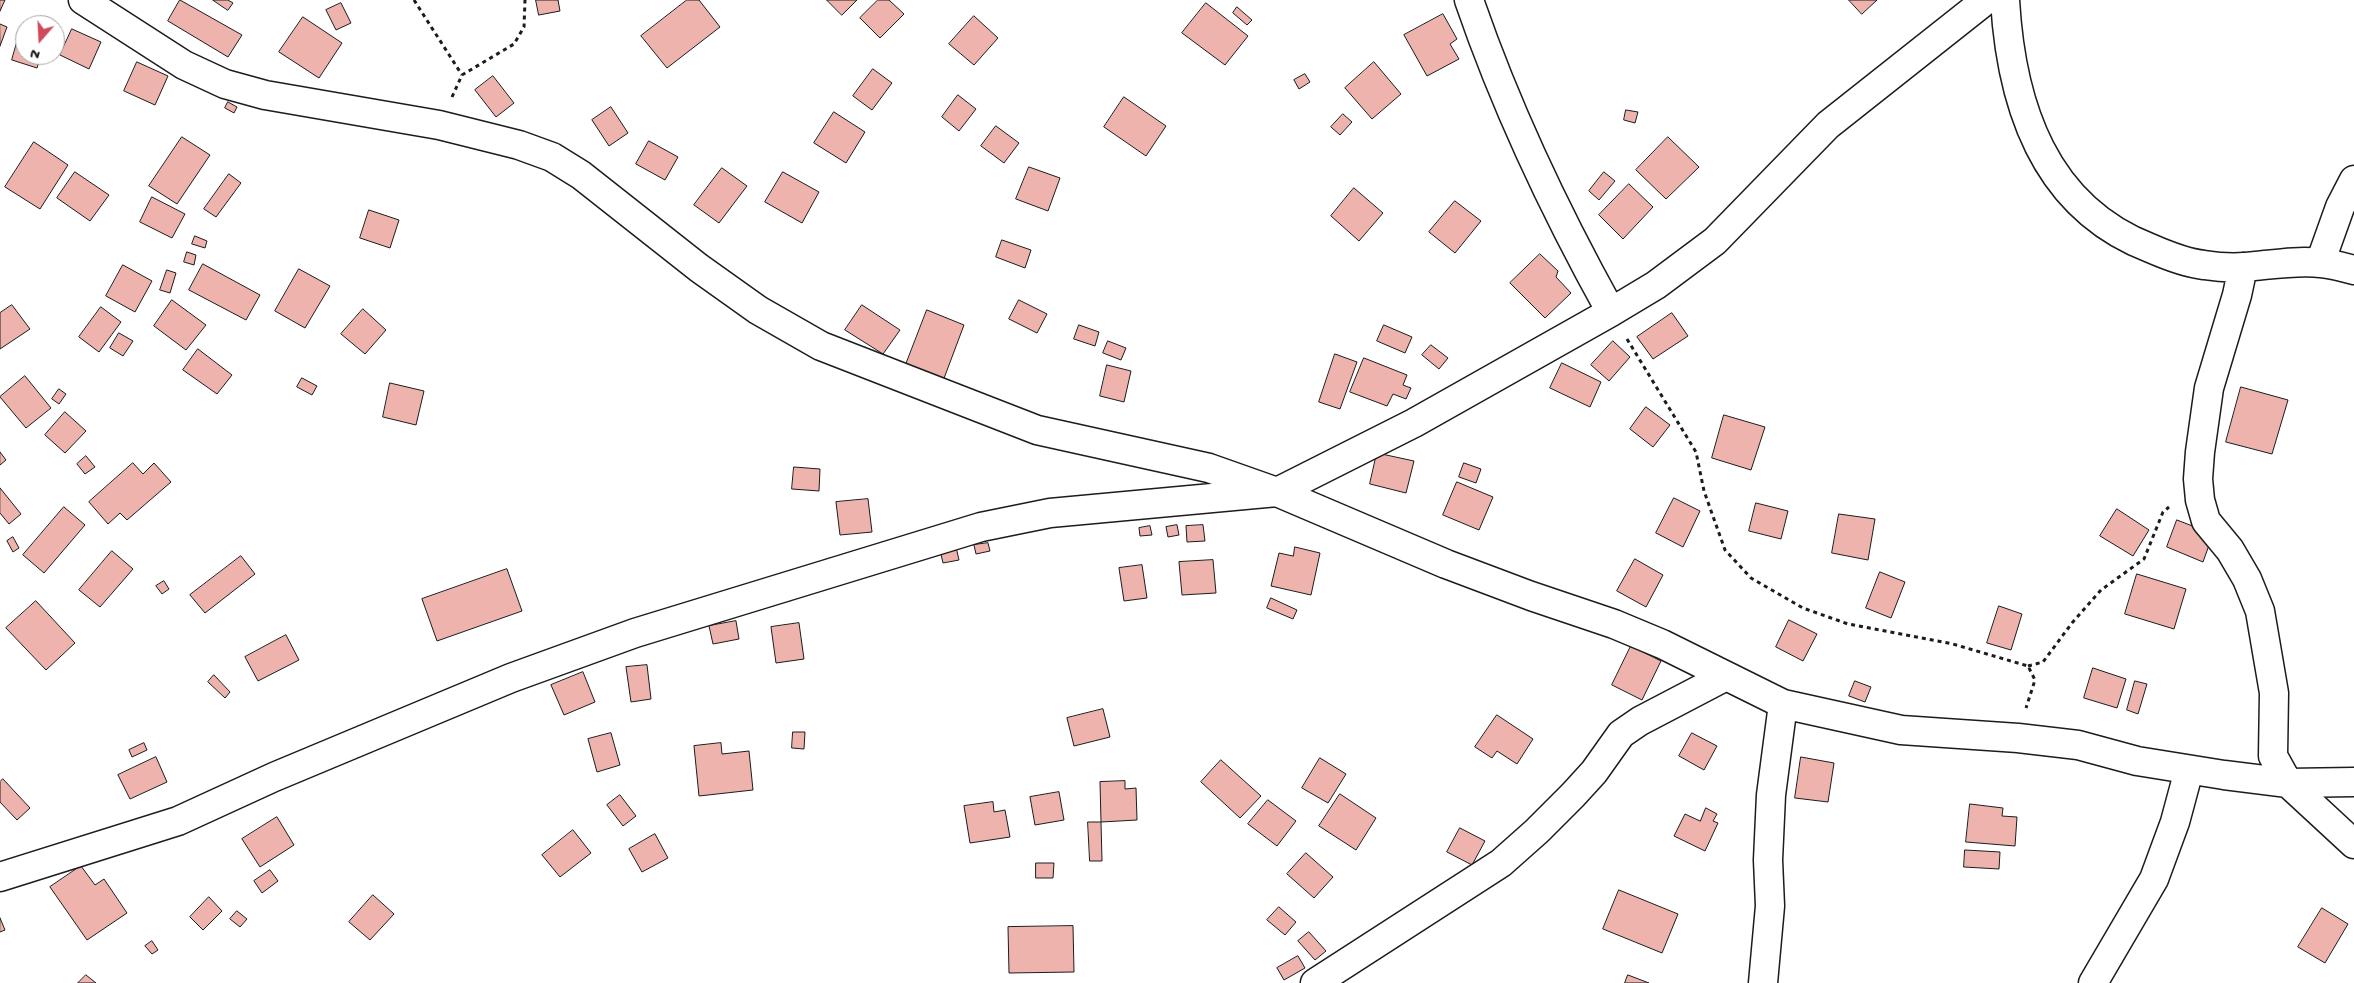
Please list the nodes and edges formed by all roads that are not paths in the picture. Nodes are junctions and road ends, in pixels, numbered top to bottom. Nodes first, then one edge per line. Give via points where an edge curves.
1 (83, 0) edge
2 (1469, 0) edge
3 (1986, 0) edge
4 (2004, 0) edge
5 (2354, 180) edge
6 (2320, 263) junction
7 (2243, 267) junction
8 (2354, 270) edge
9 (1612, 312) junction
10 (1277, 492) junction
11 (1726, 676) junction
12 (1783, 704) junction
13 (2189, 770) junction
14 (2354, 782) edge
15 (2288, 783) junction
16 (2354, 844) edge
17 (0, 877) edge
18 (1315, 983) edge
19 (1763, 983) edge
20 (2094, 983) edge

1 - 10 street via 184,65 225,84 265,95 439,125 519,144 552,156 581,175 698,268 751,305 821,346 1037,430 1209,468
2 - 9 street via 1497,76 1538,170
3 - 9 street via 1828,126 1715,241
4 - 7 street via 2011,60 2024,113 2034,140 2073,196 2114,232 2138,244 2202,265
5 - 6 street via 2340,207
6 - 7 street
6 - 8 street
7 - 15 street via 2209,388 2198,479 2206,521 2230,550 2260,611 2274,693 2273,756
9 - 10 street via 1414,423
10 - 11 street via 1446,564 1622,627
10 - 17 street via 1050,514 981,526 635,633 511,678 274,777 178,821
11 - 12 street
11 - 18 street via 1621,734 1594,772 1537,831 1501,862
12 - 13 street via 1901,730 2078,745 2137,761
12 - 19 street via 1771,795 1770,906
13 - 15 street
13 - 20 street via 2175,822 2154,879
14 - 15 street
15 - 16 street

